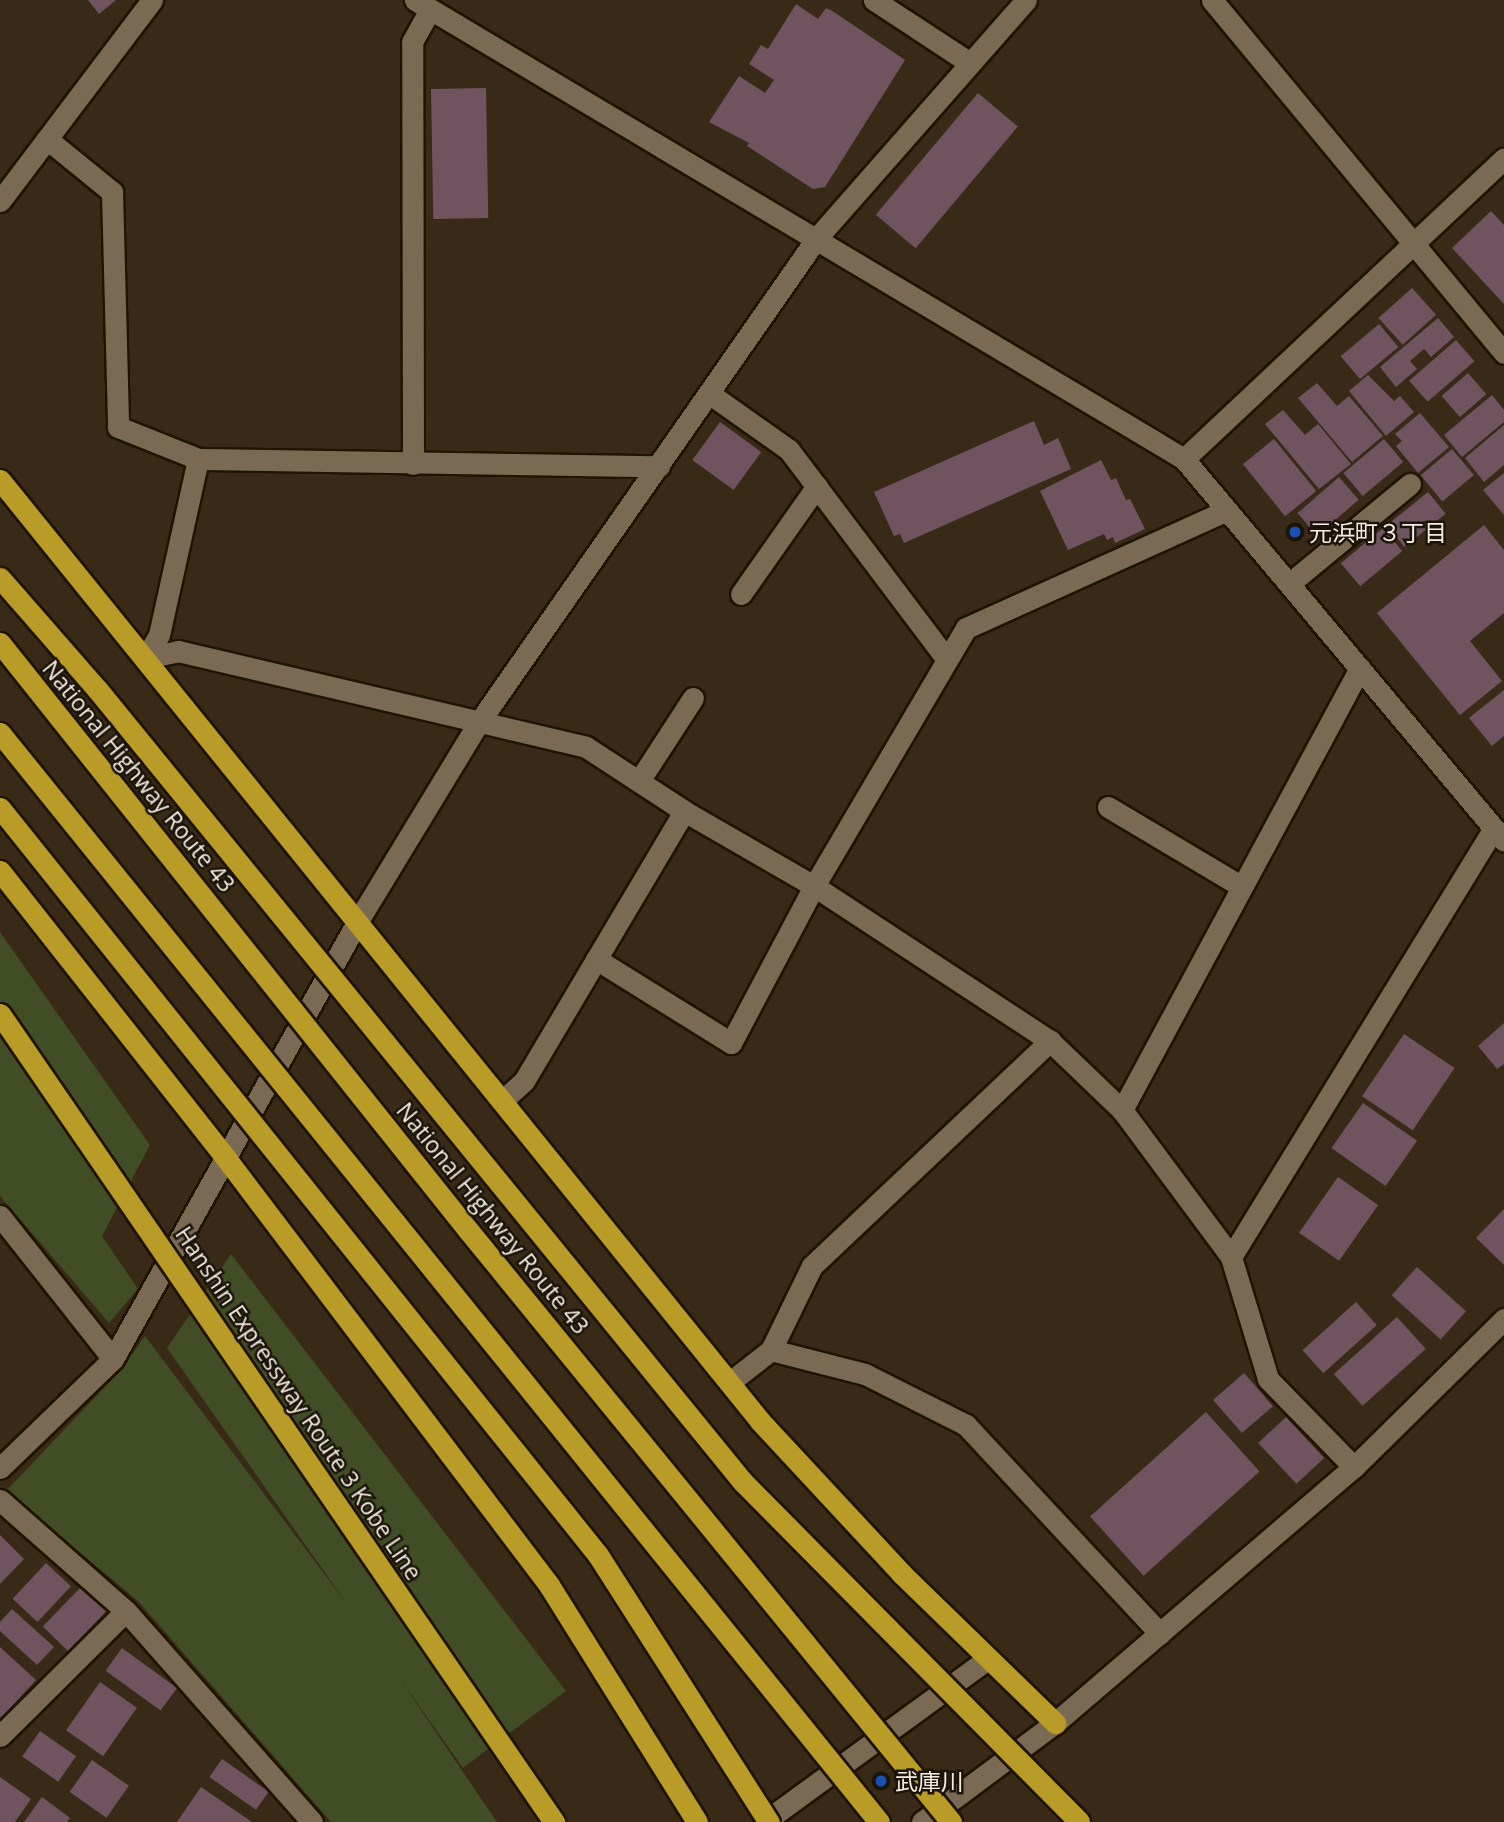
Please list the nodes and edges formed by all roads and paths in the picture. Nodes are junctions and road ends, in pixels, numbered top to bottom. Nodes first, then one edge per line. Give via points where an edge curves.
1 (152, 0) edge
2 (874, 0) edge
3 (1026, 0) edge
4 (1212, 0) edge
5 (422, 5) edge
6 (970, 63) junction
7 (47, 139) junction
8 (1502, 165) edge
9 (0, 201) edge
10 (816, 239) junction
11 (1416, 244) junction
12 (1504, 353) edge
13 (710, 394) junction
14 (198, 459) junction
15 (1184, 459) junction
16 (413, 464) junction
17 (659, 466) junction
18 (0, 480) edge
19 (1410, 484) dead end
20 (817, 486) junction
21 (1227, 510) junction
22 (0, 578) edge
23 (1289, 584) junction
24 (741, 594) dead end
25 (0, 643) edge
26 (146, 658) junction
27 (946, 658) junction
28 (1360, 668) junction
29 (693, 698) dead end
30 (477, 725) junction
31 (0, 733) edge
32 (639, 781) junction
33 (0, 807) edge
34 (1108, 807) dead end
35 (684, 811) junction
36 (1499, 834) edge
37 (0, 871) edge
38 (1239, 885) junction
39 (814, 886) junction
40 (356, 924) junction
41 (596, 959) junction
42 (0, 1014) edge
43 (0, 1028) edge
44 (1050, 1041) junction
45 (503, 1100) junction
46 (1122, 1110) junction
47 (225, 1157) junction
48 (0, 1216) edge
49 (1231, 1257) junction
50 (1504, 1319) edge
51 (771, 1350) junction
52 (113, 1359) junction
53 (730, 1382) junction
54 (1354, 1467) junction
55 (0, 1468) edge
56 (0, 1500) edge
57 (126, 1611) junction
58 (1160, 1634) junction
59 (986, 1660) junction
60 (1055, 1723) junction
61 (0, 1736) edge
62 (312, 1822) edge
63 (542, 1822) edge
64 (554, 1822) edge
65 (697, 1822) edge
66 (764, 1822) edge
67 (769, 1822) edge
68 (879, 1822) edge
69 (922, 1822) edge
70 (951, 1822) edge
71 (1079, 1822) edge

1 - 7 street
2 - 6 street
3 - 6 street
4 - 11 street
5 - 10 street
5 - 16 street via 412,42
6 - 10 street
7 - 9 street
7 - 14 street via 112,192 118,427
8 - 11 street
10 - 13 street
10 - 15 street
11 - 12 street
11 - 15 street
13 - 17 street
13 - 20 street via 789,450
14 - 16 street
14 - 26 street via 159,635
15 - 21 street
16 - 17 street
17 - 30 street
18 - 26 highway
19 - 23 street
20 - 24 street
20 - 27 street
21 - 23 street
21 - 27 street via 966,628
22 - 71 highway, bridge via 97,689 742,1481
23 - 28 street
25 - 70 highway, National Highway Route 43, bridge via 468,1230
26 - 30 street via 178,651
26 - 40 highway
27 - 39 street
28 - 36 street
28 - 38 street
29 - 32 street
30 - 32 street via 586,747
30 - 40 street
31 - 68 highway, bridge
32 - 35 street
33 - 67 highway, bridge via 598,1555
34 - 38 street
35 - 39 street
35 - 41 street
36 - 49 street
37 - 47 highway
38 - 46 street
39 - 41 street via 730,1043
39 - 44 street
40 - 45 highway
40 - 47 street
41 - 45 street via 524,1081
42 - 64 highway, Hanshin Expressway Route 3 Kobe Line, bridge
43 - 63 highway, Hanshin Expressway Route 3 Kobe Line
44 - 46 street
44 - 51 street via 812,1266
45 - 53 highway
46 - 49 street
47 - 52 street
47 - 65 highway via 549,1585
48 - 52 street
49 - 54 street via 1268,1379
50 - 54 street
51 - 53 street
51 - 58 street via 865,1374 966,1425
52 - 55 street
53 - 59 highway via 760,1421
54 - 58 street
56 - 57 street
57 - 61 street
57 - 62 street
58 - 60 street
59 - 60 highway
59 - 66 street
60 - 69 street

